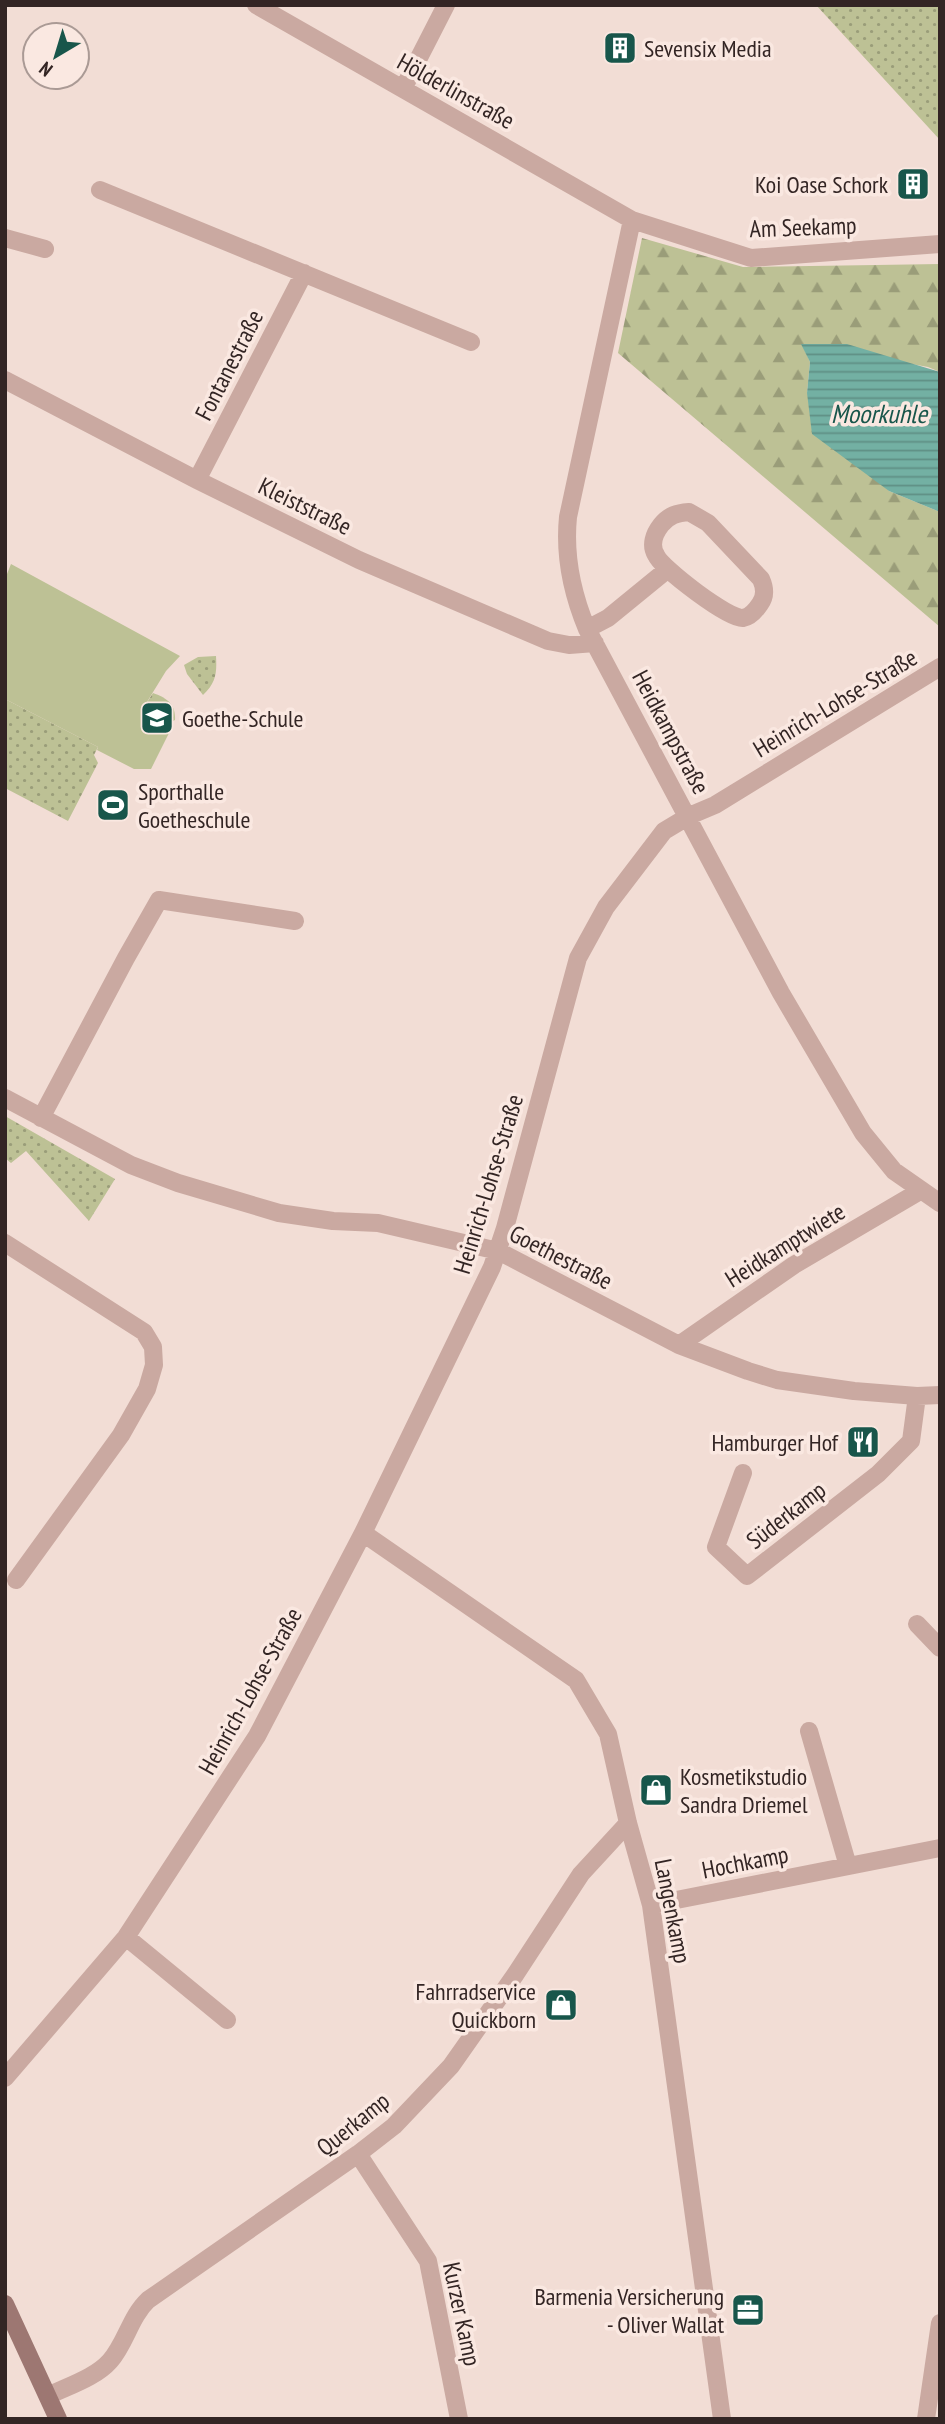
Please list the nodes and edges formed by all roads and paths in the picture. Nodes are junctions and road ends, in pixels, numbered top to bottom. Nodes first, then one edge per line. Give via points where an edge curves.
1 (256, 5) edge
2 (446, 5) edge
3 (403, 89) junction
4 (100, 190) dead end
5 (632, 220) junction
6 (5, 238) edge
7 (940, 244) edge
8 (45, 249) dead end
9 (304, 273) junction
10 (471, 342) dead end
11 (5, 380) edge
12 (197, 480) junction
13 (668, 569) junction
14 (591, 636) junction
15 (940, 667) edge
16 (689, 816) junction
17 (295, 921) dead end
18 (5, 1098) edge
19 (41, 1118) junction
20 (920, 1191) junction
21 (940, 1203) edge
22 (5, 1243) edge
23 (498, 1251) junction
24 (679, 1345) junction
25 (940, 1395) edge
26 (917, 1396) junction
27 (743, 1473) dead end
28 (363, 1532) junction
29 (16, 1580) dead end
30 (917, 1624) dead end
31 (940, 1648) edge
32 (809, 1731) dead end
33 (628, 1823) junction
34 (940, 1848) edge
35 (848, 1866) junction
36 (651, 1905) junction
37 (126, 1937) junction
38 (227, 2020) dead end
39 (5, 2078) edge
40 (358, 2154) junction
41 (5, 2304) edge
42 (940, 2323) edge
43 (48, 2396) junction
44 (58, 2419) edge
45 (460, 2419) edge
46 (722, 2419) edge
47 (926, 2419) edge

1 - 3 street, Hölderlinstraße
2 - 3 street
3 - 5 street, Hölderlinstraße
4 - 9 street
5 - 7 street, Am Seekamp via 751,258
5 - 14 street, Heidkampstraße via 566,540 572,586
6 - 8 street
9 - 10 street
9 - 12 street, Fontanestraße
11 - 12 street, Kleiststraße
12 - 14 street, Kleiststraße via 359,560 548,641 569,645
13 - 13 street via 655,554 654,536 672,515 690,512 708,523 756,572 764,586 763,600 751,615 737,618
13 - 14 street
14 - 16 street, Heidkampstraße
15 - 16 street, Heinrich-Lohse-Straße via 715,805
16 - 20 street, Heidkampstraße via 781,993 863,1133 894,1171
16 - 23 street, Heinrich-Lohse-Straße via 664,831 606,907 578,958
17 - 19 street via 159,900
18 - 19 street, Goethestraße
19 - 23 street, Goethestraße via 143,1170 272,1211 378,1223
20 - 21 street, Heidkampstraße
20 - 24 street, Heidkamptwiete via 793,1265
22 - 29 street via 144,1332 153,1347 154,1365 147,1389 121,1435
23 - 24 street, Goethestraße
23 - 28 street, Heinrich-Lohse-Straße
24 - 26 street, Goethestraße via 777,1380
25 - 26 street, Goethestraße
26 - 27 street, Süderkamp via 911,1441 878,1474 747,1576 716,1547
28 - 33 street, Langenkamp via 576,1680 608,1734
28 - 37 street, Heinrich-Lohse-Straße via 257,1737
30 - 31 street
32 - 35 street
33 - 36 street, Langenkamp
33 - 40 street, Querkamp via 581,1874 451,2066 394,2126
34 - 35 street, Hochkamp
35 - 36 street, Hochkamp
36 - 46 street, Langenkamp
37 - 38 street
37 - 39 street, Heinrich-Lohse-Straße
40 - 43 street, Querkamp via 148,2300 100,2371
40 - 45 street, Kurzer Kamp via 428,2261
41 - 43 main road
42 - 47 street
43 - 44 main road

